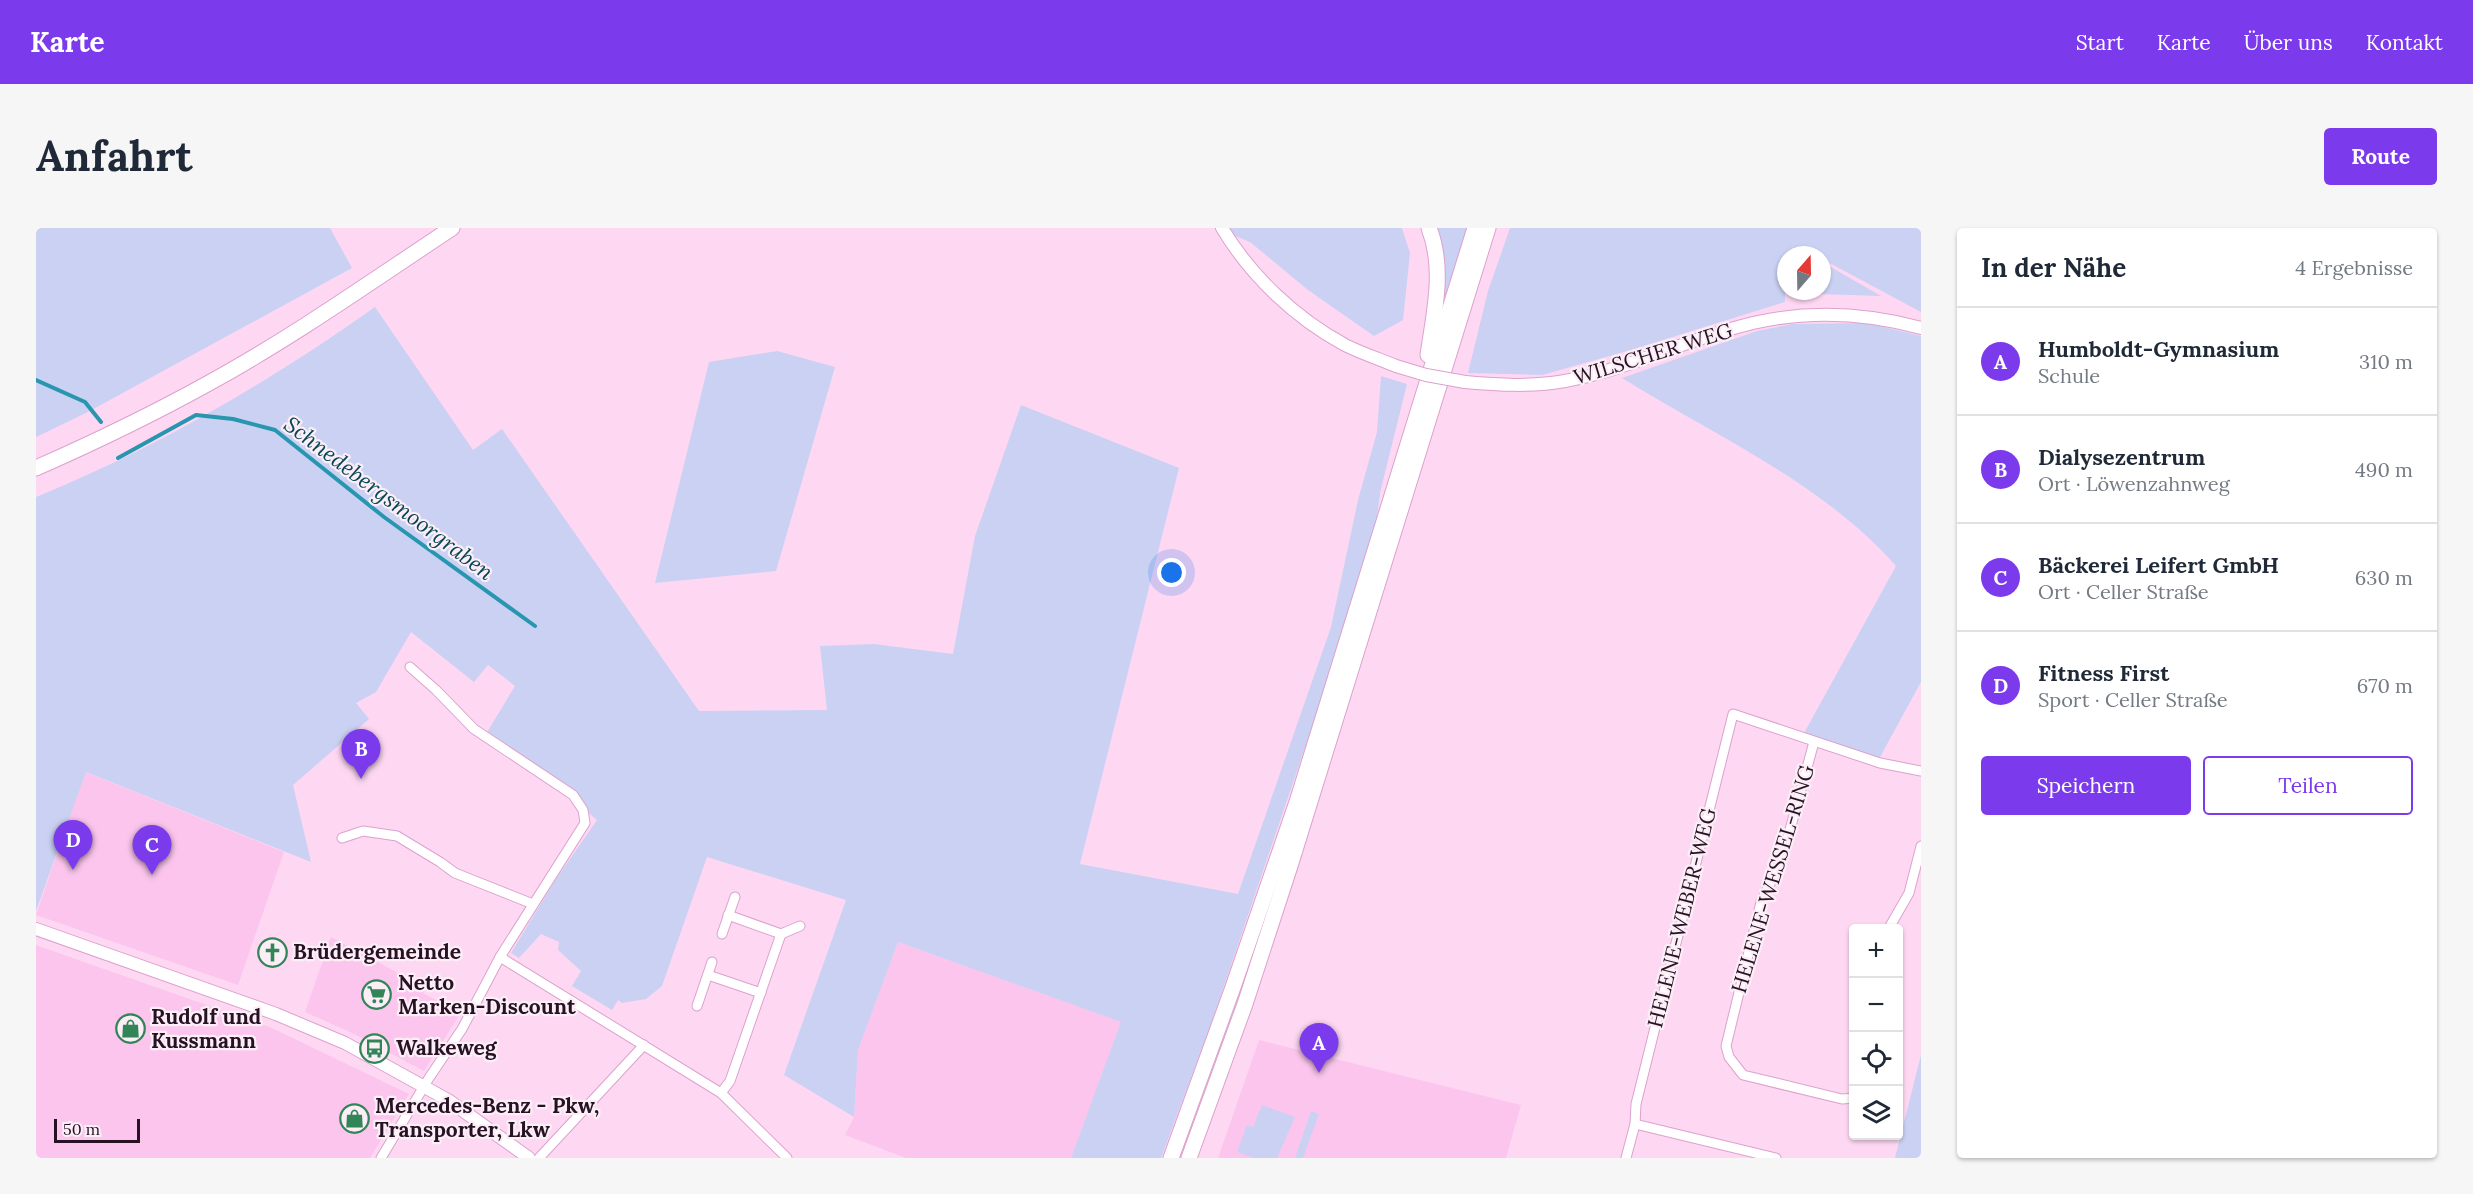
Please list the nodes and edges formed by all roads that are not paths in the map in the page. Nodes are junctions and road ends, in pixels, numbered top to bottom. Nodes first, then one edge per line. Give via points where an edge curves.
1 (452, 228) edge
2 (1222, 228) edge
3 (1429, 228) edge
4 (1485, 229) edge
5 (1921, 328) edge
6 (1420, 405) junction
7 (36, 468) edge
8 (410, 667) dead end
9 (1814, 742) junction
10 (1921, 771) edge
11 (342, 838) dead end
12 (1921, 846) edge
13 (735, 897) dead end
14 (533, 904) junction
15 (728, 915) junction
16 (1890, 924) edge
17 (800, 926) dead end
18 (36, 929) edge
19 (722, 934) dead end
20 (781, 934) junction
21 (500, 957) junction
22 (712, 962) dead end
23 (708, 975) junction
24 (761, 993) junction
25 (697, 1006) dead end
26 (644, 1045) junction
27 (424, 1086) junction
28 (721, 1093) junction
29 (1849, 1098) edge
30 (1635, 1124) junction
31 (381, 1158) edge
32 (529, 1158) edge
33 (539, 1158) edge
34 (787, 1158) edge
35 (1171, 1158) edge
36 (1189, 1158) edge
37 (1626, 1158) edge
38 (1776, 1158) edge

1 - 7 main road via 210,383
2 - 5 street, WILSCHER WEG, bridge via 1258,276 1298,314 1345,345 1396,366 1465,382 1520,385 1563,381 1606,371 1728,330 1792,316 1860,316
3 - 6 main road via 1438,283
4 - 6 main road
4 - 36 main road via 1313,794 1237,1028
6 - 35 main road via 1298,802
8 - 14 street via 474,729 573,795 583,810 585,823
9 - 10 street via 1880,763
9 - 29 street, HELENE-WESSEL-RING via 1782,859 1761,902 1726,1046 1743,1075
9 - 30 street, HELENE-WEBER-WEG via 1733,714 1636,1104
11 - 14 street via 363,831 397,836 455,873
12 - 16 street via 1909,893
13 - 15 street
14 - 21 street
15 - 19 street
15 - 20 street
17 - 20 street
18 - 27 street via 308,1027
20 - 24 street
21 - 26 street
21 - 27 street via 462,1029
22 - 23 street
23 - 24 street
23 - 25 street
24 - 28 street via 730,1081
26 - 28 street
26 - 33 street
27 - 31 street
27 - 32 street
28 - 34 street
30 - 37 street, HELENE-WEBER-WEG
30 - 38 street

